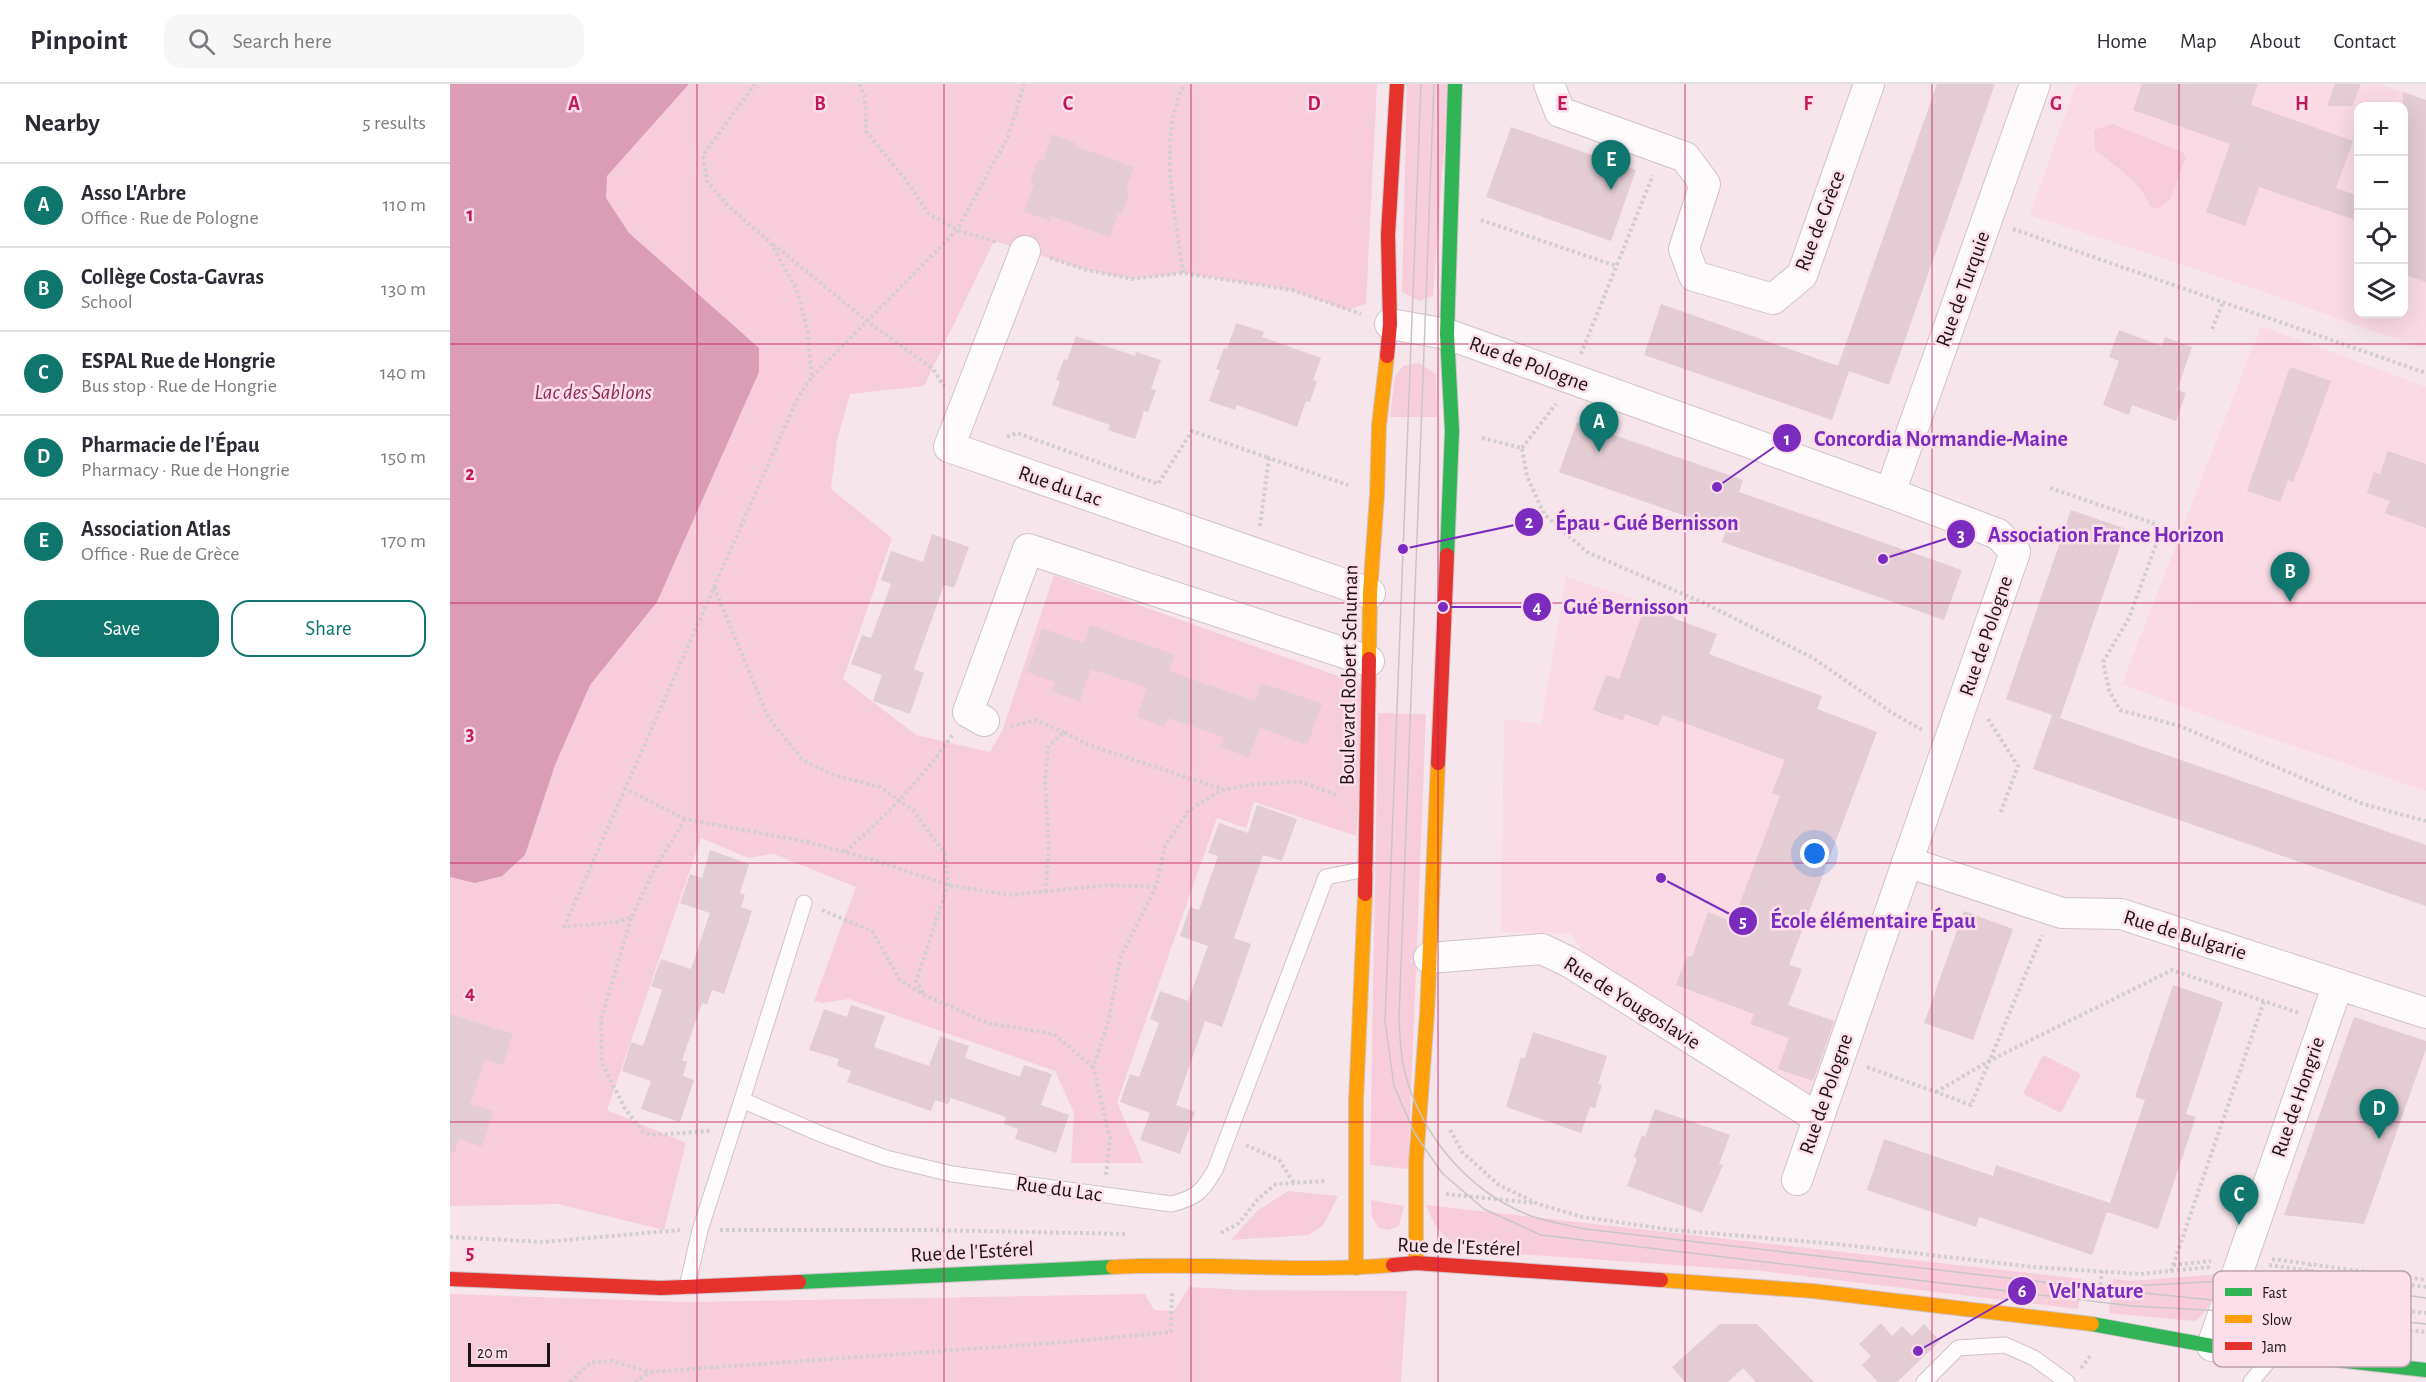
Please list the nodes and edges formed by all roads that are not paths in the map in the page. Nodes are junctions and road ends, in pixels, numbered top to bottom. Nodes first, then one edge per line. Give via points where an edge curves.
1 (1397, 84) edge
2 (1455, 84) edge
3 (1549, 84) edge
4 (1869, 84) edge
5 (2035, 84) edge
6 (1025, 251) road end
7 (1390, 324) junction
8 (1447, 334) junction
9 (1890, 493) junction
10 (1370, 593) junction
11 (1369, 661) junction
12 (976, 717) road end
13 (1907, 862) junction
14 (1366, 869) junction
15 (804, 903) road end
16 (1429, 958) junction
17 (2338, 984) junction
18 (2426, 1013) edge
19 (742, 1100) junction
20 (1818, 1118) junction
21 (1797, 1180) dead end
22 (1416, 1263) junction
23 (1356, 1268) junction
24 (2238, 1271) edge
25 (450, 1279) edge
26 (687, 1287) junction
27 (2213, 1343) edge
28 (2212, 1346) joint
29 (2263, 1367) edge
30 (2400, 1367) edge
31 (2426, 1370) edge
32 (1924, 1382) edge
33 (2067, 1382) edge
34 (2251, 1382) edge

1 - 7 street, Boulevard Robert Schuman via 1388,235
2 - 8 street
3 - 4 street, Rue de Grèce via 1560,112 1685,157 1705,184 1684,249 1694,276 1773,299 1802,275
5 - 9 street, Rue de Turquie
6 - 10 street, Rue du Lac via 949,447
7 - 8 street, Rue de Pologne
7 - 10 street, Boulevard Robert Schuman via 1379,425
8 - 9 street, Rue de Pologne
8 - 16 street via 1452,431
9 - 13 street, Rue de Pologne via 1998,534 2015,552
10 - 11 street, Boulevard Robert Schuman
11 - 12 street via 1028,549
11 - 14 street, Boulevard Robert Schuman
13 - 17 street, Rue de Bulgarie via 2062,913 2121,914
13 - 20 street, Rue de Pologne
14 - 19 lane, Rue du Lac via 1326,877 1229,1138 1204,1189 1189,1200 1170,1204 952,1174 886,1158
14 - 23 street, Boulevard Robert Schuman via 1356,1101
15 - 19 lane
16 - 20 street, Rue de Yougoslavie via 1542,949
16 - 22 street via 1415,1191
17 - 18 street, Rue de Bulgarie
17 - 24 street, Rue de Hongrie
19 - 26 lane via 700,1230
20 - 21 street, Rue de Pologne
22 - 23 street, Rue de l'Estérel
22 - 28 street, Rue de l'Estérel via 1813,1291 2081,1322
23 - 26 street, Rue de l'Estérel via 1173,1264
25 - 26 street, Rue de l'Estérel
27 - 28 street, Rue de Hongrie
29 - 34 lane
30 - 31 street, Rue de l'Estérel
32 - 33 lane via 1958,1348 2005,1345 2034,1358

